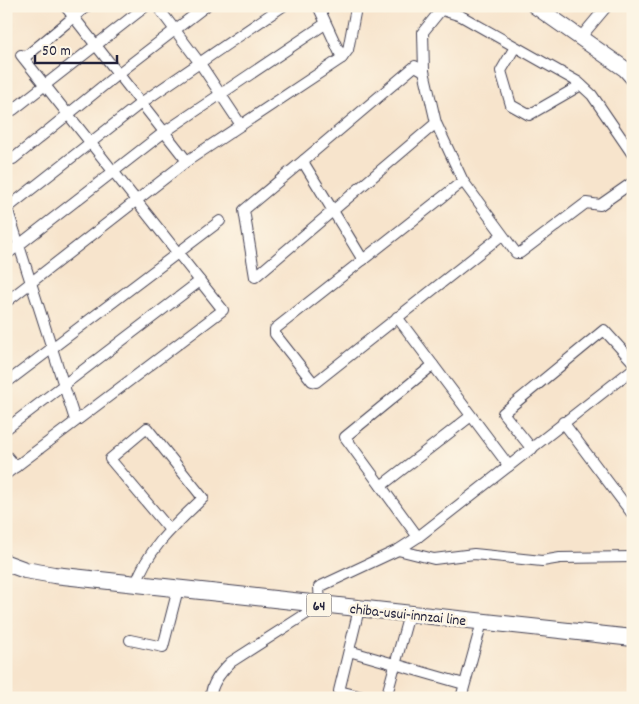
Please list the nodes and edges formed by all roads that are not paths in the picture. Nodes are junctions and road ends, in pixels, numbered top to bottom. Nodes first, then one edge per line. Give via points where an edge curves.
1 (65, 6) edge
2 (87, 6) edge
3 (146, 6) edge
4 (157, 6) edge
5 (206, 6) edge
6 (283, 6) edge
7 (318, 6) edge
8 (430, 6) edge
9 (535, 6) edge
10 (607, 6) edge
11 (440, 11) junction
12 (355, 13) dead end
13 (73, 17) junction
14 (325, 24) junction
15 (176, 30) junction
16 (581, 37) junction
17 (96, 45) junction
18 (515, 47) junction
19 (342, 58) junction
20 (199, 62) junction
21 (630, 69) edge
22 (424, 71) junction
23 (119, 73) junction
24 (581, 85) junction
25 (45, 86) junction
26 (220, 94) junction
27 (141, 103) junction
28 (13, 110) dead end
29 (68, 115) junction
30 (436, 123) junction
31 (241, 125) junction
32 (163, 133) junction
33 (92, 144) junction
34 (633, 155) edge
35 (13, 159) dead end
36 (304, 160) junction
37 (187, 162) junction
38 (114, 171) junction
39 (463, 181) junction
40 (633, 182) edge
41 (136, 201) junction
42 (7, 207) edge
43 (331, 210) junction
44 (220, 221) dead end
45 (502, 235) junction
46 (20, 244) junction
47 (177, 253) junction
48 (6, 255) edge
49 (363, 260) junction
50 (32, 281) junction
51 (200, 281) junction
52 (6, 302) edge
53 (397, 317) junction
54 (52, 348) junction
55 (633, 362) edge
56 (433, 365) junction
57 (633, 369) edge
58 (6, 383) edge
59 (64, 386) junction
60 (471, 416) junction
61 (75, 420) junction
62 (563, 422) junction
63 (6, 429) edge
64 (532, 449) junction
65 (6, 455) edge
66 (509, 466) junction
67 (16, 467) junction
68 (6, 474) edge
69 (381, 486) junction
70 (633, 515) edge
71 (170, 530) junction
72 (418, 537) junction
73 (398, 550) junction
74 (633, 557) edge
75 (6, 563) edge
76 (136, 584) junction
77 (178, 589) junction
78 (320, 606) junction
79 (359, 609) junction
80 (409, 614) junction
81 (482, 622) junction
82 (633, 638) edge
83 (130, 640) dead end
84 (350, 652) junction
85 (395, 665) junction
86 (464, 684) junction
87 (209, 696) edge
88 (367, 698) edge
89 (386, 698) edge
90 (460, 698) edge

1 - 13 street
2 - 13 street
3 - 17 street
4 - 15 street
5 - 15 street
6 - 20 street
7 - 14 street
8 - 11 street
9 - 16 street
10 - 16 street
11 - 18 street via 461,16
11 - 22 street via 424,32
12 - 19 street via 348,50
13 - 17 street
13 - 25 street via 23,56
14 - 19 street
14 - 26 street
15 - 20 street
15 - 23 street
16 - 21 street
17 - 23 street
17 - 25 street
18 - 24 street
18 - 24 street via 501,71 510,105 529,115
19 - 31 street
20 - 26 street
20 - 27 street
22 - 30 street
22 - 36 street via 415,66
23 - 27 street
23 - 29 street
24 - 34 street via 592,95
25 - 28 street
25 - 29 street
26 - 31 street
26 - 32 street
27 - 32 street
27 - 33 street
29 - 33 street
29 - 35 street
30 - 39 street
30 - 43 street
31 - 37 street
32 - 37 street
32 - 38 street
33 - 38 street
33 - 42 street
36 - 43 street
36 - 43 street via 244,210 255,277
37 - 41 street
38 - 41 street
38 - 46 street
39 - 45 street
39 - 49 street
40 - 45 street via 600,205 586,203 520,253 516,253
41 - 47 street
41 - 50 street
42 - 46 street
43 - 49 street
44 - 47 street
45 - 53 street
46 - 48 street
46 - 50 street
47 - 51 street
47 - 54 street
49 - 53 street via 275,329 275,334 316,382
50 - 52 street
50 - 54 street
51 - 59 street
51 - 61 street via 223,310
53 - 56 street
54 - 58 street
54 - 59 street
55 - 64 street via 604,330 503,413
56 - 60 street
56 - 69 street via 344,437
57 - 62 street
59 - 61 street
59 - 63 street
60 - 66 street
60 - 69 street
61 - 67 street
62 - 64 street
62 - 70 street
64 - 66 street
65 - 67 street
66 - 72 street
67 - 68 street
69 - 72 street
71 - 71 street via 110,459 147,428 203,498
71 - 76 street via 141,568
72 - 73 street
73 - 74 street via 434,559 474,554 542,561
73 - 78 street via 320,587
75 - 76 main road, chiba-usui-innzai line / 64 via 54,575
76 - 77 main road, chiba-usui-innzai line / 64
77 - 78 main road, chiba-usui-innzai line / 64
77 - 83 street via 163,647
78 - 79 main road, chiba-usui-innzai line / 64
78 - 87 street via 231,662 220,673
79 - 80 main road, chiba-usui-innzai line / 64
79 - 84 street
80 - 81 main road, chiba-usui-innzai line / 64
80 - 85 street
81 - 82 main road, chiba-usui-innzai line / 64
81 - 86 street
84 - 85 street
84 - 88 street via 339,691
85 - 86 street
85 - 89 street
86 - 90 street

